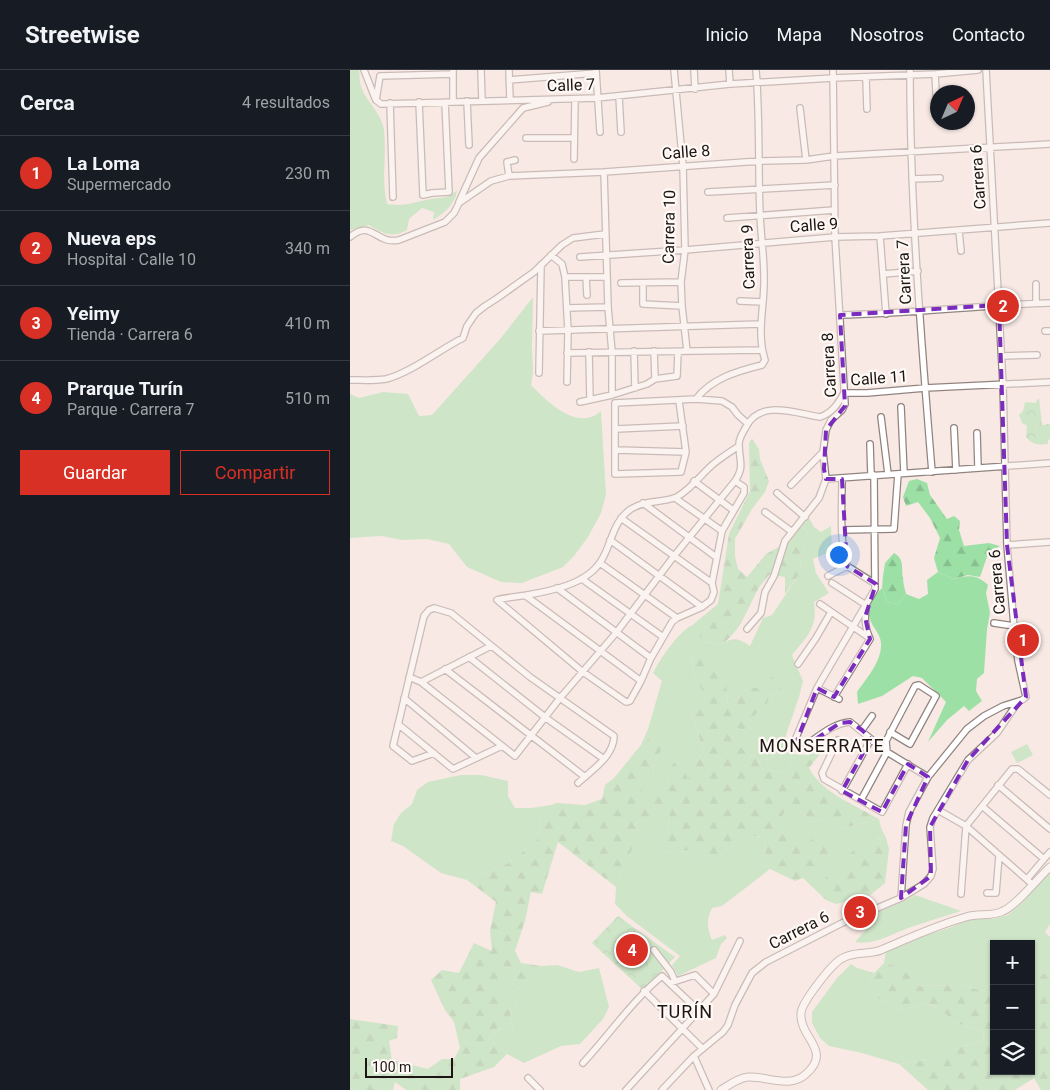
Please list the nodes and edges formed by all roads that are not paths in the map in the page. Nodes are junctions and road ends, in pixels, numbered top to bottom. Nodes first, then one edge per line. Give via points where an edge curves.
1 (364, 70) edge
2 (481, 70) edge
3 (508, 70) edge
4 (674, 70) edge
5 (694, 70) edge
6 (730, 70) edge
7 (756, 70) edge
8 (832, 70) edge
9 (978, 70) edge
10 (986, 70) edge
11 (396, 72) edge
12 (453, 72) edge
13 (596, 72) edge
14 (910, 72) edge
15 (935, 74) junction
16 (833, 78) junction
17 (866, 78) junction
18 (509, 80) junction
19 (757, 83) junction
20 (730, 84) junction
21 (936, 85) edge
22 (695, 89) junction
23 (676, 91) junction
24 (619, 96) junction
25 (597, 98) junction
26 (560, 99) junction
27 (575, 99) junction
28 (376, 100) junction
29 (510, 100) junction
30 (467, 101) junction
31 (482, 101) junction
32 (419, 102) junction
33 (446, 102) junction
34 (453, 102) junction
35 (390, 103) junction
36 (800, 108) dead end
37 (867, 109) dead end
38 (600, 132) dead end
39 (621, 132) dead end
40 (526, 138) dead end
41 (574, 138) junction
42 (1050, 144) edge
43 (469, 145) dead end
44 (990, 148) junction
45 (913, 152) junction
46 (834, 156) junction
47 (574, 159) dead end
48 (515, 160) dead end
49 (806, 160) junction
50 (760, 161) junction
51 (684, 166) junction
52 (604, 172) junction
53 (509, 176) junction
54 (940, 178) dead end
55 (912, 179) junction
56 (835, 185) junction
57 (760, 189) junction
58 (708, 192) dead end
59 (393, 197) dead end
60 (459, 203) junction
61 (834, 210) junction
62 (760, 217) junction
63 (727, 218) dead end
64 (1050, 223) edge
65 (995, 228) junction
66 (959, 231) junction
67 (916, 233) junction
68 (605, 234) junction
69 (880, 236) junction
70 (350, 237) edge
71 (835, 237) junction
72 (762, 243) junction
73 (685, 250) junction
74 (961, 251) dead end
75 (551, 255) junction
76 (606, 256) junction
77 (580, 257) dead end
78 (541, 266) junction
79 (918, 271) junction
80 (884, 274) junction
81 (586, 276) junction
82 (565, 277) junction
83 (607, 277) junction
84 (681, 282) junction
85 (621, 283) dead end
86 (643, 283) junction
87 (1036, 284) dead end
88 (587, 295) dead end
89 (740, 301) dead end
90 (763, 302) junction
91 (1036, 303) junction
92 (1050, 303) edge
93 (999, 305) junction
94 (682, 306) junction
95 (608, 307) junction
96 (567, 308) junction
97 (919, 312) junction
98 (886, 314) junction
99 (840, 315) junction
100 (760, 324) junction
101 (683, 326) junction
102 (610, 328) junction
103 (539, 331) junction
104 (568, 331) junction
105 (762, 350) junction
106 (634, 351) junction
107 (654, 351) junction
108 (687, 351) junction
109 (588, 352) junction
110 (612, 352) junction
111 (678, 352) junction
112 (567, 353) junction
113 (1037, 355) dead end
114 (1002, 356) junction
115 (539, 373) dead end
116 (655, 379) junction
117 (350, 380) edge
118 (567, 382) dead end
119 (1050, 382) edge
120 (1003, 385) junction
121 (635, 388) junction
122 (925, 388) junction
123 (844, 393) junction
124 (612, 395) junction
125 (696, 399) junction
126 (590, 400) junction
127 (679, 401) junction
128 (580, 402) dead end
129 (901, 408) dead end
130 (881, 417) dead end
131 (747, 423) junction
132 (683, 426) junction
133 (954, 428) dead end
134 (616, 429) junction
135 (977, 433) dead end
136 (870, 444) dead end
137 (739, 446) junction
138 (616, 450) junction
139 (686, 452) junction
140 (823, 452) junction
141 (1050, 463) edge
142 (1006, 466) junction
143 (978, 468) junction
144 (956, 470) junction
145 (932, 472) junction
146 (888, 474) junction
147 (901, 474) junction
148 (873, 475) junction
149 (826, 479) junction
150 (842, 479) junction
151 (694, 481) junction
152 (735, 482) junction
153 (791, 485) dead end
154 (777, 494) dead end
155 (675, 498) junction
156 (719, 500) junction
157 (643, 502) junction
158 (733, 510) junction
159 (765, 512) dead end
160 (805, 516) junction
161 (621, 518) junction
162 (704, 519) junction
163 (874, 529) junction
164 (842, 530) junction
165 (722, 531) junction
166 (791, 531) junction
167 (689, 537) junction
168 (610, 540) junction
169 (1050, 542) edge
170 (1007, 545) junction
171 (674, 556) junction
172 (716, 557) junction
173 (600, 563) junction
174 (847, 566) junction
175 (659, 575) junction
176 (828, 576) dead end
177 (582, 579) junction
178 (712, 583) junction
179 (874, 583) junction
180 (832, 584) dead end
181 (556, 588) junction
182 (645, 594) junction
183 (526, 596) junction
184 (820, 604) dead end
185 (866, 605) junction
186 (702, 607) junction
187 (831, 612) junction
188 (631, 614) junction
189 (677, 618) junction
190 (994, 623) dead end
191 (854, 626) junction
192 (1014, 626) junction
193 (1022, 626) dead end
194 (747, 629) dead end
195 (616, 633) junction
196 (663, 637) junction
197 (870, 639) junction
198 (491, 646) junction
199 (601, 650) junction
200 (469, 657) junction
201 (651, 658) junction
202 (798, 664) dead end
203 (445, 670) junction
204 (583, 672) junction
205 (409, 677) junction
206 (641, 681) junction
207 (421, 682) junction
208 (817, 688) junction
209 (404, 698) junction
210 (560, 698) junction
211 (1018, 702) junction
212 (872, 716) dead end
213 (546, 718) junction
214 (398, 724) junction
215 (862, 730) junction
216 (890, 732) junction
217 (531, 736) junction
218 (871, 739) junction
219 (838, 740) dead end
220 (502, 746) junction
221 (887, 752) junction
222 (434, 753) junction
223 (476, 758) junction
224 (604, 759) junction
225 (908, 764) junction
226 (585, 777) junction
227 (928, 777) junction
228 (578, 783) dead end
229 (998, 785) junction
230 (842, 790) junction
231 (1050, 795) edge
232 (861, 800) junction
233 (982, 806) junction
234 (938, 810) junction
235 (966, 826) junction
236 (1050, 830) edge
237 (1050, 852) edge
238 (999, 856) junction
239 (1044, 859) junction
240 (1050, 867) edge
241 (1030, 881) junction
242 (987, 893) dead end
243 (961, 894) dead end
244 (901, 898) junction
245 (740, 941) dead end
246 (654, 950) dead end
247 (672, 982) junction
248 (644, 991) junction
249 (714, 994) junction
250 (699, 1011) junction
251 (681, 1028) junction
252 (702, 1048) junction
253 (694, 1056) junction
254 (583, 1063) dead end
255 (528, 1078) dead end
256 (540, 1090) edge
257 (626, 1090) edge
258 (662, 1090) edge
259 (709, 1090) edge
260 (721, 1090) edge

1 - 28 street
2 - 31 street
3 - 18 street
4 - 23 street, Carrera 10
5 - 22 street
6 - 20 street
7 - 19 street, Carrera 9
8 - 16 street, Carrera 8
9 - 15 street, Calle 7
10 - 44 street, Carrera 6
11 - 12 street
11 - 28 street via 378,78
12 - 34 street
13 - 18 street
13 - 25 street
14 - 15 street, Calle 7
14 - 17 street, Calle 7
14 - 45 street, Carrera 7
15 - 21 street
16 - 17 street, Calle 7
16 - 19 street, Calle 7
16 - 46 street, Carrera 8
17 - 37 street
18 - 29 street
19 - 20 street, Calle 7
19 - 50 street, Carrera 9
20 - 22 street, Calle 7
22 - 23 street, Calle 7
23 - 24 street, Calle 7
23 - 51 street, Carrera 10
24 - 25 street, Calle 7
24 - 39 street
25 - 27 street, Calle 7
25 - 38 street
26 - 27 street, Calle 7
26 - 29 street, Calle 7
26 - 60 street via 523,108 479,158
27 - 41 street
28 - 35 street, Calle 7 via 382,104
29 - 31 street, Calle 7
30 - 31 street, Calle 7
30 - 34 street, Calle 7
30 - 43 street
32 - 33 street, Calle 7
32 - 33 street via 423,196 449,192
32 - 35 street, Calle 7
33 - 34 street, Calle 7
35 - 59 street
36 - 49 street
40 - 41 street
41 - 47 street
42 - 44 street, Calle 8
44 - 45 street, Calle 8
44 - 65 street, Carrera 6
45 - 46 street, Calle 8
45 - 55 street, Carrera 7
46 - 49 street, Calle 8
46 - 56 street, Carrera 8
48 - 53 street via 507,162
49 - 50 street, Calle 8
50 - 51 street, Calle 8
50 - 57 street, Carrera 9
51 - 52 street, Calle 8
51 - 73 street, Carrera 10
52 - 53 street, Calle 8
52 - 68 street
53 - 60 street, Calle 8 via 492,181
54 - 55 street
55 - 67 street, Carrera 7
56 - 57 street
56 - 61 street, Carrera 8
57 - 58 street
57 - 62 street, Carrera 9
60 - 70 street, Calle 8 via 445,222 399,240 382,240 374,232 363,229
61 - 62 street
61 - 71 street, Carrera 8
62 - 63 street
62 - 72 street, Carrera 9
64 - 65 street, Calle 9
65 - 66 street, Calle 9
65 - 93 street, Carrera 6
66 - 67 street, Calle 9
66 - 74 street
67 - 69 street, Calle 9
67 - 79 street, Carrera 7
68 - 75 street via 573,238
68 - 76 street
69 - 71 street, Calle 9
69 - 80 street
71 - 72 street, Calle 9
71 - 99 street, Carrera 8
72 - 73 street, Calle 9
72 - 90 street, Carrera 9
73 - 76 street, Calle 9
73 - 84 street, Carrera 10
75 - 78 street
75 - 82 street via 562,264
76 - 77 street, Calle 9
76 - 83 street
78 - 103 street
78 - 117 street via 476,313 463,338 401,374 385,379
79 - 80 street
79 - 97 street, Carrera 7
80 - 98 street
81 - 82 street
81 - 83 street
81 - 88 street
82 - 96 street
83 - 95 street
84 - 86 street
84 - 94 street, Carrera 10
85 - 86 street
86 - 94 street via 642,304
87 - 91 street
89 - 90 street
90 - 100 street, Carrera 9
91 - 92 street
91 - 93 street
93 - 97 street
93 - 114 street, Carrera 6
94 - 101 street, Carrera 10
95 - 96 street
95 - 102 street
96 - 104 street
97 - 98 street
97 - 122 street, Carrera 7
98 - 99 street
99 - 123 street, Carrera 8
100 - 101 street
100 - 105 street, Carrera 9
101 - 102 street
101 - 108 street, Carrera 10
102 - 104 street
102 - 110 street
103 - 104 street
103 - 115 street
104 - 112 street
105 - 108 street
105 - 125 street, Carrera 9 via 765,360 762,365 729,375 708,386
106 - 107 street
106 - 110 street
106 - 121 street
107 - 111 street
107 - 116 street
108 - 111 street
109 - 110 street
109 - 112 street
109 - 126 street
110 - 124 street
111 - 116 street via 677,376
112 - 118 street
113 - 114 street
114 - 120 street, Carrera 6
116 - 121 street
119 - 120 street, Calle 11
120 - 122 street, Calle 11
120 - 142 street, Carrera 6
121 - 124 street
122 - 123 street, Calle 11
122 - 145 street, Carrera 7
123 - 131 street, Calle 11 via 826,415 820,417 770,410 756,413
123 - 140 street, Carrera 8 via 844,407 828,424
124 - 126 street
125 - 127 street
125 - 131 street via 728,403
126 - 128 street
127 - 132 street
127 - 134 street via 615,403
129 - 147 street
130 - 146 street
131 - 137 street
132 - 134 street
132 - 139 street
133 - 144 street
134 - 138 street
135 - 143 street
136 - 148 street
137 - 151 street
137 - 152 street via 742,464
138 - 139 street
138 - 139 street via 615,474 681,472
140 - 149 street, Carrera 8
140 - 153 street
141 - 142 street
142 - 143 street
142 - 170 street, Carrera 6
143 - 144 street
144 - 145 street
145 - 147 street
146 - 147 street
146 - 148 street
147 - 163 street via 894,529
148 - 150 street
148 - 163 street
149 - 150 street
149 - 160 street, Carrera 8 via 819,498
150 - 164 street
151 - 155 street
151 - 156 street
152 - 156 street
152 - 158 street via 744,488 744,493
154 - 160 street
155 - 157 street
155 - 162 street
156 - 158 street
156 - 162 street
157 - 161 street
157 - 167 street
158 - 165 street
159 - 166 street
160 - 166 street, Carrera 8
161 - 168 street
161 - 171 street
162 - 165 street
162 - 167 street
163 - 164 street
163 - 179 street
164 - 174 street
165 - 172 street
166 - 194 street, Carrera 8 via 765,592 759,616
167 - 171 street
167 - 172 street
168 - 173 street
168 - 175 street
169 - 170 street
170 - 192 street, Carrera 6
171 - 175 street
171 - 178 street
172 - 178 street
173 - 177 street
173 - 182 street
174 - 176 street
174 - 179 street
175 - 182 street
175 - 186 street
177 - 181 street
177 - 188 street
178 - 186 street via 714,592 711,600
179 - 185 street via 873,594
180 - 185 street
181 - 183 street
181 - 195 street
182 - 188 street
182 - 189 street
183 - 199 street
183 - 204 street via 497,600
184 - 187 street
185 - 191 street
185 - 197 street via 865,624
186 - 189 street
187 - 191 street
187 - 202 street
188 - 195 street
188 - 196 street
189 - 196 street
190 - 192 street
191 - 197 street
191 - 208 street
192 - 193 street
192 - 211 street, Carrera 6 via 1026,692 1026,697
195 - 199 street
195 - 201 street
196 - 201 street
197 - 208 street via 836,698
198 - 200 street
198 - 205 street via 451,613 434,608 424,616
198 - 210 street
199 - 204 street
199 - 206 street
200 - 203 street
200 - 213 street
201 - 206 street
203 - 207 street
203 - 217 street
204 - 206 street via 626,702 630,701
204 - 210 street
205 - 207 street
205 - 209 street
207 - 220 street
208 - 215 street via 795,740 797,748 802,748 840,723 850,722
209 - 214 street
209 - 223 street
210 - 213 street
210 - 224 street via 614,736 613,746
211 - 227 street via 984,716 967,729
211 - 234 street, Carrera 6 via 997,733 968,760
212 - 215 street
213 - 217 street
213 - 224 street
214 - 222 street
214 - 222 street via 393,746 412,761
215 - 218 street
216 - 216 street via 915,686 919,685 936,696 910,744
216 - 221 street via 886,741
217 - 220 street via 515,756
217 - 226 street
218 - 221 street
218 - 230 street
219 - 230 street via 822,773 824,779
220 - 223 street
221 - 225 street
221 - 232 street
222 - 223 street via 453,769
224 - 226 street
225 - 227 street
225 - 232 street via 882,812
226 - 228 street
227 - 244 street via 909,812 906,825
229 - 231 street via 1015,768
229 - 233 street
229 - 236 street
230 - 232 street
233 - 235 street
233 - 239 street
234 - 235 street
234 - 244 street, Carrera 6 via 930,827 931,876
235 - 238 street
235 - 243 street
237 - 239 street
238 - 241 street
238 - 242 street via 996,894
239 - 241 street
240 - 241 street
241 - 260 street via 1010,908 1001,913 968,916 880,951 841,959 814,991 801,1013 816,1048 817,1058 808,1074 791,1082 748,1077
244 - 252 street, Carrera 6 via 766,962 752,973 728,1025
245 - 249 street
246 - 247 street via 671,972
247 - 248 street via 662,976
247 - 249 street via 695,975
247 - 250 street
248 - 251 street
248 - 254 street
249 - 250 street
250 - 251 street
251 - 252 street
251 - 257 street
252 - 253 street, Carrera 6
253 - 258 street, Carrera 6
253 - 259 street
255 - 256 street

